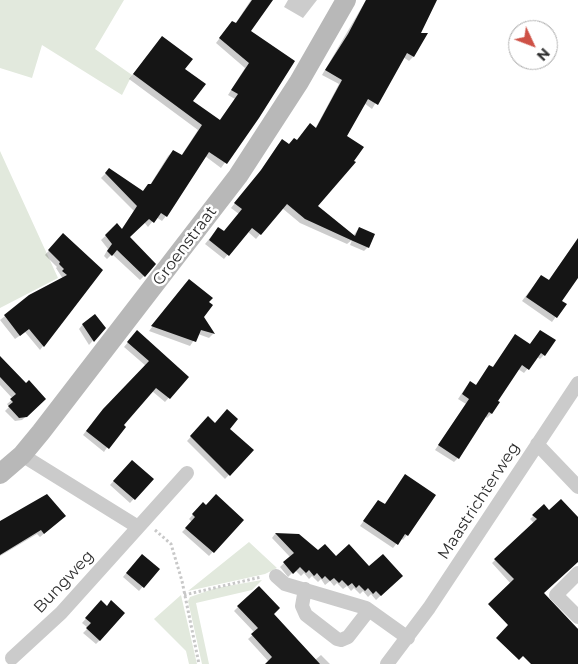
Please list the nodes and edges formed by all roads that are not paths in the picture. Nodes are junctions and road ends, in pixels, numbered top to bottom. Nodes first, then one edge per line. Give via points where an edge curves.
1 (346, 0) edge
2 (578, 383) edge
3 (537, 444) junction
4 (22, 454) junction
5 (187, 473) dead end
6 (0, 474) edge
7 (578, 487) edge
8 (138, 527) junction
9 (578, 573) edge
10 (276, 576) road end
11 (304, 589) junction
12 (369, 610) junction
13 (578, 617) edge
14 (408, 638) junction
15 (12, 658) dead end
16 (387, 664) edge

1 - 4 street, Groenstraat via 300,82 238,176
2 - 3 street, Maastrichterweg
3 - 7 street
3 - 14 street, Maastrichterweg
4 - 6 street, Groenstraat
4 - 8 street
5 - 8 street, Bungweg
8 - 15 street, Bungweg via 60,613
9 - 13 street via 556,595
10 - 11 street via 285,584
11 - 12 street
11 - 12 street via 302,606 306,614 337,639 348,637
12 - 14 street
14 - 16 street, Maastrichterweg

